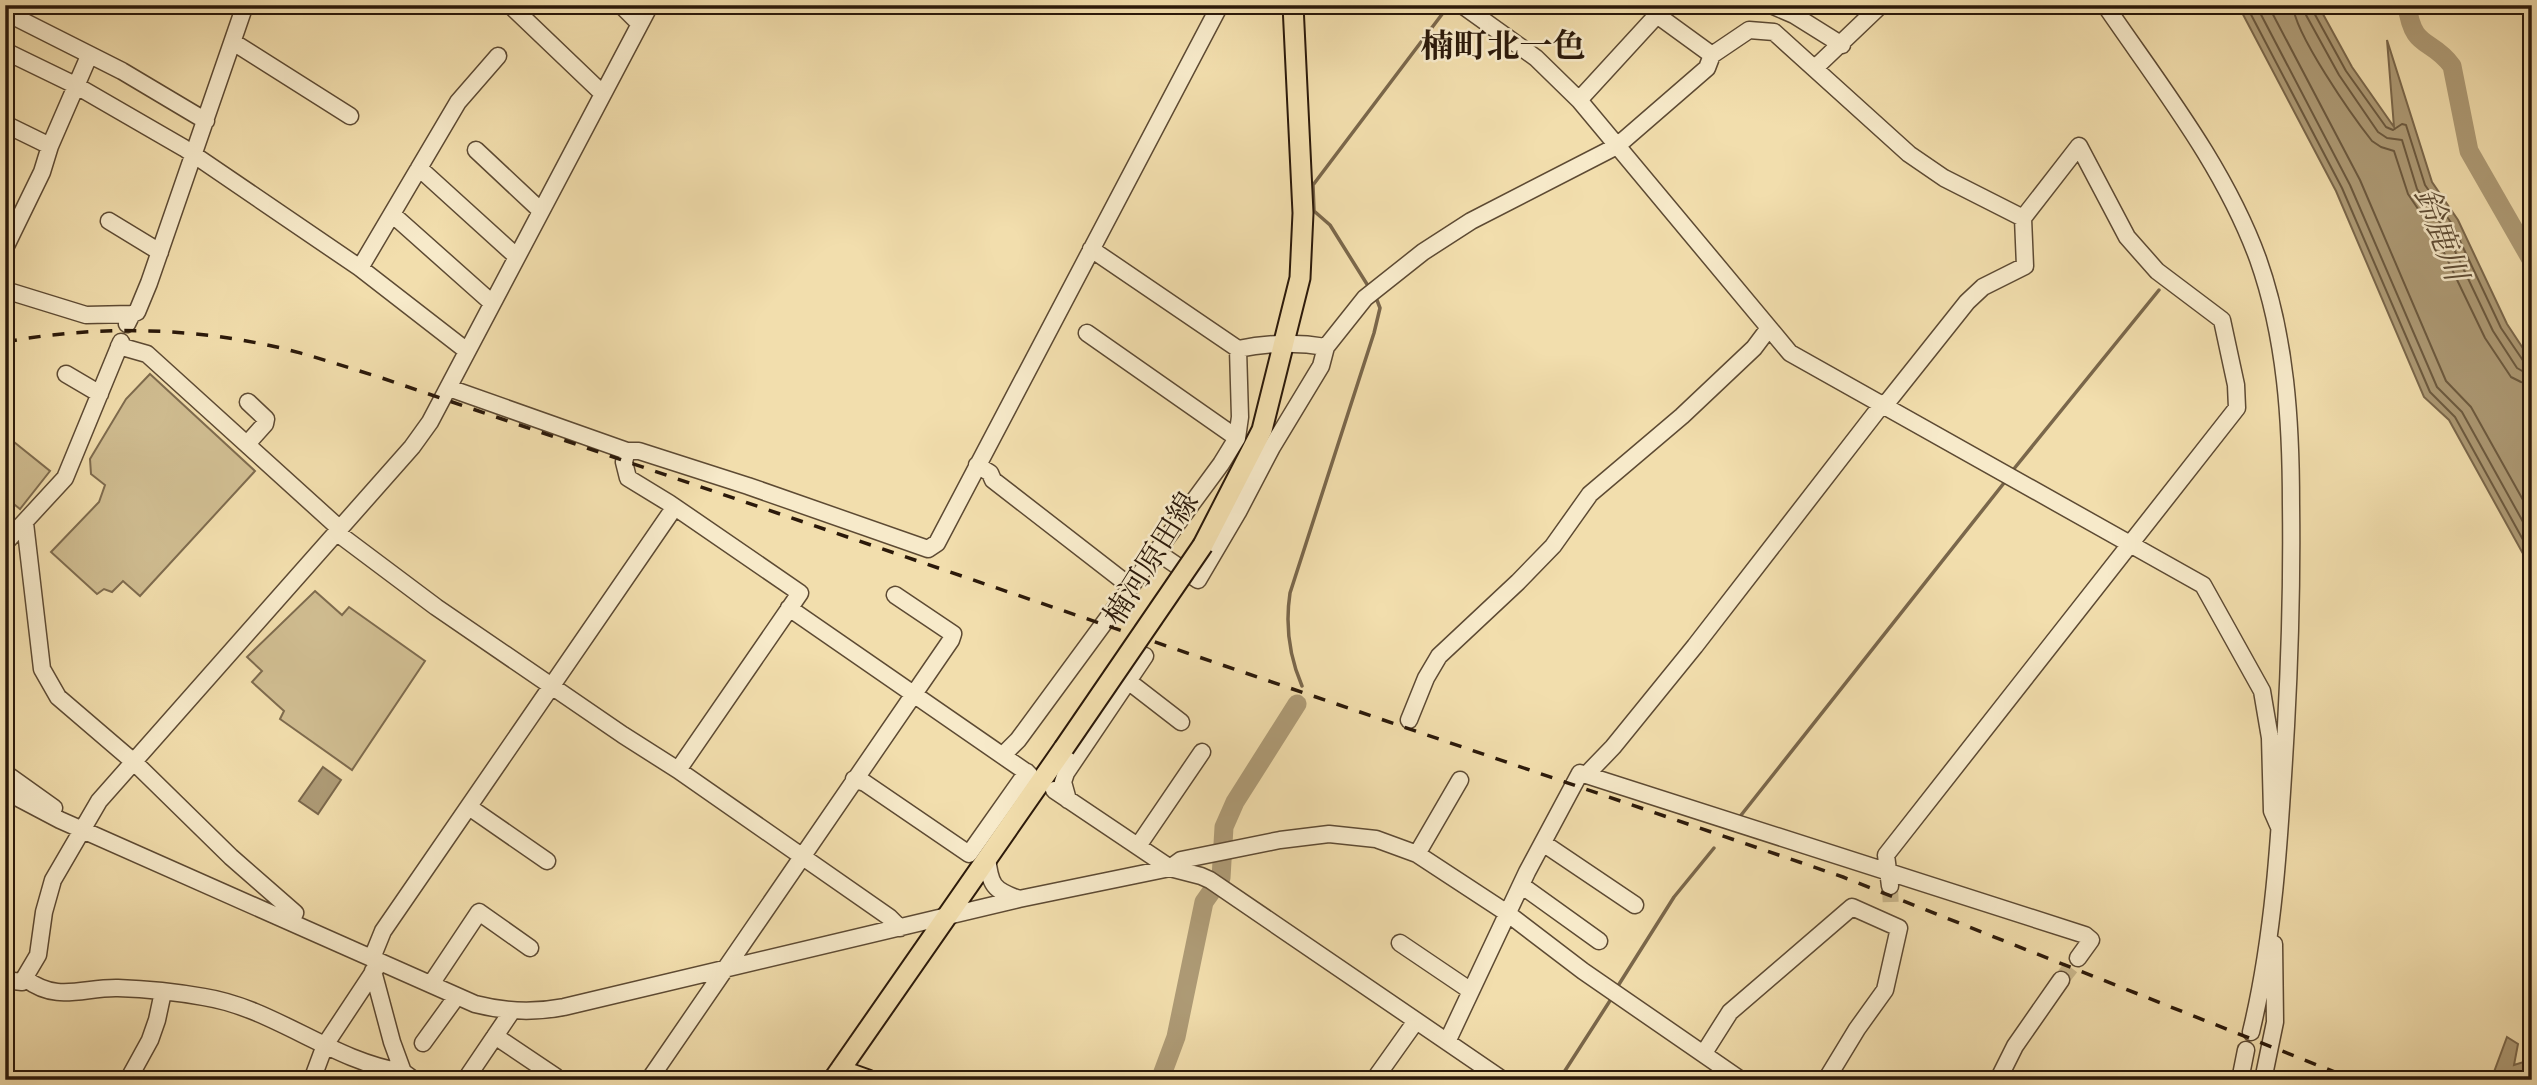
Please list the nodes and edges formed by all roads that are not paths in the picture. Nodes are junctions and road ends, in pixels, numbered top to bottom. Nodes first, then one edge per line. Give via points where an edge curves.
1 (245, 5) edge
2 (510, 5) edge
3 (621, 5) edge
4 (650, 5) edge
5 (1220, 5) edge
6 (1293, 5) edge
7 (1462, 5) edge
8 (1881, 5) edge
9 (2105, 5) edge
10 (1778, 9) edge
11 (1662, 10) edge
12 (5, 12) edge
13 (640, 24) junction
14 (1774, 32) junction
15 (233, 42) junction
16 (1842, 45) junction
17 (5, 51) edge
18 (1712, 55) junction
19 (89, 56) junction
20 (498, 56) dead end
21 (1815, 68) junction
22 (75, 85) junction
23 (602, 93) junction
24 (1578, 100) junction
25 (350, 116) dead end
26 (201, 118) junction
27 (5, 124) edge
28 (50, 146) junction
29 (1617, 146) junction
30 (475, 150) dead end
31 (189, 151) junction
32 (419, 168) junction
33 (540, 210) junction
34 (392, 214) junction
35 (2023, 218) junction
36 (109, 221) dead end
37 (5, 248) edge
38 (1091, 249) junction
39 (160, 252) junction
40 (516, 256) junction
41 (360, 268) junction
42 (5, 290) edge
43 (492, 303) junction
44 (1769, 328) junction
45 (1087, 332) dead end
46 (1284, 344) junction
47 (1326, 348) junction
48 (1238, 349) junction
49 (467, 351) junction
50 (66, 374) dead end
51 (449, 387) junction
52 (100, 394) junction
53 (248, 402) dead end
54 (1883, 405) junction
55 (1237, 438) junction
56 (247, 444) junction
57 (627, 451) junction
58 (977, 465) junction
59 (674, 508) junction
60 (25, 523) junction
61 (337, 530) junction
62 (5, 543) edge
63 (2131, 543) junction
64 (1157, 552) junction
65 (1131, 587) junction
66 (895, 595) dead end
67 (789, 608) junction
68 (1145, 656) dead end
69 (1128, 681) junction
70 (552, 687) junction
71 (914, 694) junction
72 (1409, 720) dead end
73 (1181, 722) dead end
74 (1202, 752) dead end
75 (1003, 755) junction
76 (135, 763) junction
77 (677, 770) junction
78 (5, 773) edge
79 (1587, 774) junction
80 (854, 779) junction
81 (1460, 780) dead end
82 (1054, 790) dead end
83 (5, 791) edge
84 (1068, 800) junction
85 (469, 807) junction
86 (60, 820) junction
87 (2279, 827) junction
88 (82, 829) junction
89 (1543, 843) junction
90 (1138, 846) junction
91 (1417, 854) junction
92 (802, 856) junction
93 (987, 858) junction
94 (547, 861) dead end
95 (1170, 868) junction
96 (1889, 880) junction
97 (1521, 885) junction
98 (1019, 899) junction
99 (1635, 905) dead end
100 (1507, 913) junction
101 (949, 916) junction
102 (291, 922) junction
103 (900, 928) junction
104 (2269, 928) junction
105 (1599, 941) dead end
106 (1401, 943) dead end
107 (530, 948) dead end
108 (2078, 958) tunnel mouth
109 (375, 964) junction
110 (726, 969) junction
111 (5, 980) edge
112 (24, 980) junction
113 (2061, 980) tunnel mouth
114 (431, 984) junction
115 (1471, 991) junction
116 (5, 992) edge
117 (163, 992) junction
118 (457, 996) junction
119 (512, 1011) junction
120 (1416, 1021) junction
121 (2251, 1032) dead end
122 (495, 1036) junction
123 (1447, 1042) junction
124 (423, 1043) dead end
125 (325, 1045) junction
126 (2246, 1050) dead end
127 (1704, 1053) junction
128 (396, 1075) edge
129 (837, 1075) edge
130 (556, 1077) dead end
131 (128, 1080) edge
132 (312, 1080) edge
133 (473, 1080) edge
134 (649, 1080) edge
135 (868, 1080) edge
136 (1374, 1080) edge
137 (1503, 1080) edge
138 (1741, 1080) edge
139 (1826, 1080) edge
140 (1997, 1080) edge
141 (2240, 1080) edge
142 (2263, 1080) edge

1 - 15 street
2 - 23 street
3 - 13 street
4 - 13 street
5 - 38 street
6 - 46 main road, 楠河原田線 via 1303,213 1300,278
7 - 24 street via 1536,58
8 - 16 street
9 - 87 street via 2216,170 2244,222 2272,306 2288,403 2291,474 2290,623
10 - 14 street
10 - 16 street
11 - 18 street
11 - 24 street
12 - 19 street
13 - 23 street
14 - 18 street via 1749,30
14 - 21 street
15 - 25 street
15 - 26 street
16 - 21 street
17 - 22 street
18 - 29 street via 1707,68
19 - 22 street
19 - 26 street
20 - 32 street via 458,102
21 - 35 street via 1909,154 1944,178
22 - 28 street
22 - 31 street
23 - 33 street
24 - 29 street
26 - 31 street
27 - 28 street
28 - 37 street
29 - 44 street
29 - 47 street via 1471,221 1423,252 1373,291
30 - 33 street
31 - 39 street
31 - 41 street
32 - 34 street
32 - 40 street
33 - 40 street
34 - 41 street
34 - 43 street
35 - 54 street via 2025,266 1983,287 1967,302
35 - 63 street via 2079,146 2127,237 2157,271 2222,320 2237,408
36 - 39 street
38 - 48 street
38 - 58 street
39 - 42 street via 137,312 129,319 86,315
40 - 43 street
41 - 49 street
43 - 49 street
44 - 54 street via 1790,353
44 - 72 street via 1755,348 1590,495 1553,546 1439,656
45 - 55 street
46 - 47 street
46 - 48 street
46 - 93 main road, 楠河原田線, bridge via 1262,430 1203,545
47 - 64 street via 1321,366 1198,580
48 - 55 street via 1241,407
49 - 51 street
50 - 52 street
51 - 57 street
51 - 61 street via 420,437
52 - 56 street via 120,344 147,354
52 - 60 street via 65,478
53 - 56 street via 266,419
54 - 63 street
54 - 79 street via 1695,646
55 - 64 street
56 - 61 street
57 - 58 street via 748,486 929,549 937,543
57 - 59 street via 628,478
58 - 65 street
59 - 67 street via 800,593
59 - 70 street
60 - 62 street
60 - 76 street via 46,676 67,706
61 - 70 street via 436,607
61 - 76 street
63 - 87 street via 2203,584 2256,677 2268,719 2272,811
63 - 96 street via 1886,855
64 - 65 street
65 - 75 street
66 - 71 street via 953,634
67 - 71 street
67 - 77 street
68 - 69 street
69 - 73 street
69 - 84 street via 1066,773 1063,782
70 - 77 street
70 - 85 street
71 - 75 street
71 - 80 street
74 - 90 street
75 - 80 street via 1028,773 969,854
76 - 88 street via 99,801
76 - 102 street via 295,913
77 - 92 street
78 - 86 street via 62,814
79 - 89 street via 1580,773
79 - 96 street
80 - 92 street
81 - 91 street
82 - 84 street
83 - 86 street
84 - 90 street
85 - 94 street
85 - 109 street via 383,931
86 - 88 street
87 - 104 street
88 - 102 street
88 - 112 street via 53,880 38,956
89 - 97 street
89 - 99 street
90 - 95 street
91 - 95 street via 1376,839 1343,834 1280,839 1181,860
91 - 100 street
92 - 103 street
92 - 110 street
93 - 98 street via 995,887
93 - 101 main road, 楠河原田線
95 - 98 street
95 - 120 street via 1216,884
96 - 108 street via 2085,935 2091,940
97 - 100 street
97 - 105 street
98 - 101 street
100 - 115 street
100 - 127 street
101 - 103 street
101 - 129 main road, 楠河原田線
102 - 109 street
103 - 110 street
104 - 121 street
104 - 142 street via 2274,942 2275,1022
106 - 115 street
107 - 114 street via 479,912
109 - 114 street
109 - 125 street
109 - 128 street
110 - 119 street via 545,1011
110 - 134 street
111 - 112 street
112 - 116 street
112 - 117 street via 69,994 104,988
113 - 140 street
114 - 118 street
115 - 123 street
117 - 125 street via 232,1002
117 - 131 street via 150,1040
118 - 119 street
118 - 124 street
119 - 122 street
120 - 123 street
120 - 136 street
122 - 130 street
122 - 133 street via 468,1076
123 - 137 street
125 - 128 street
125 - 132 street
126 - 141 street
127 - 138 street
127 - 139 street via 1730,1012 1852,907 1891,917 1899,928 1885,990
129 - 135 main road

